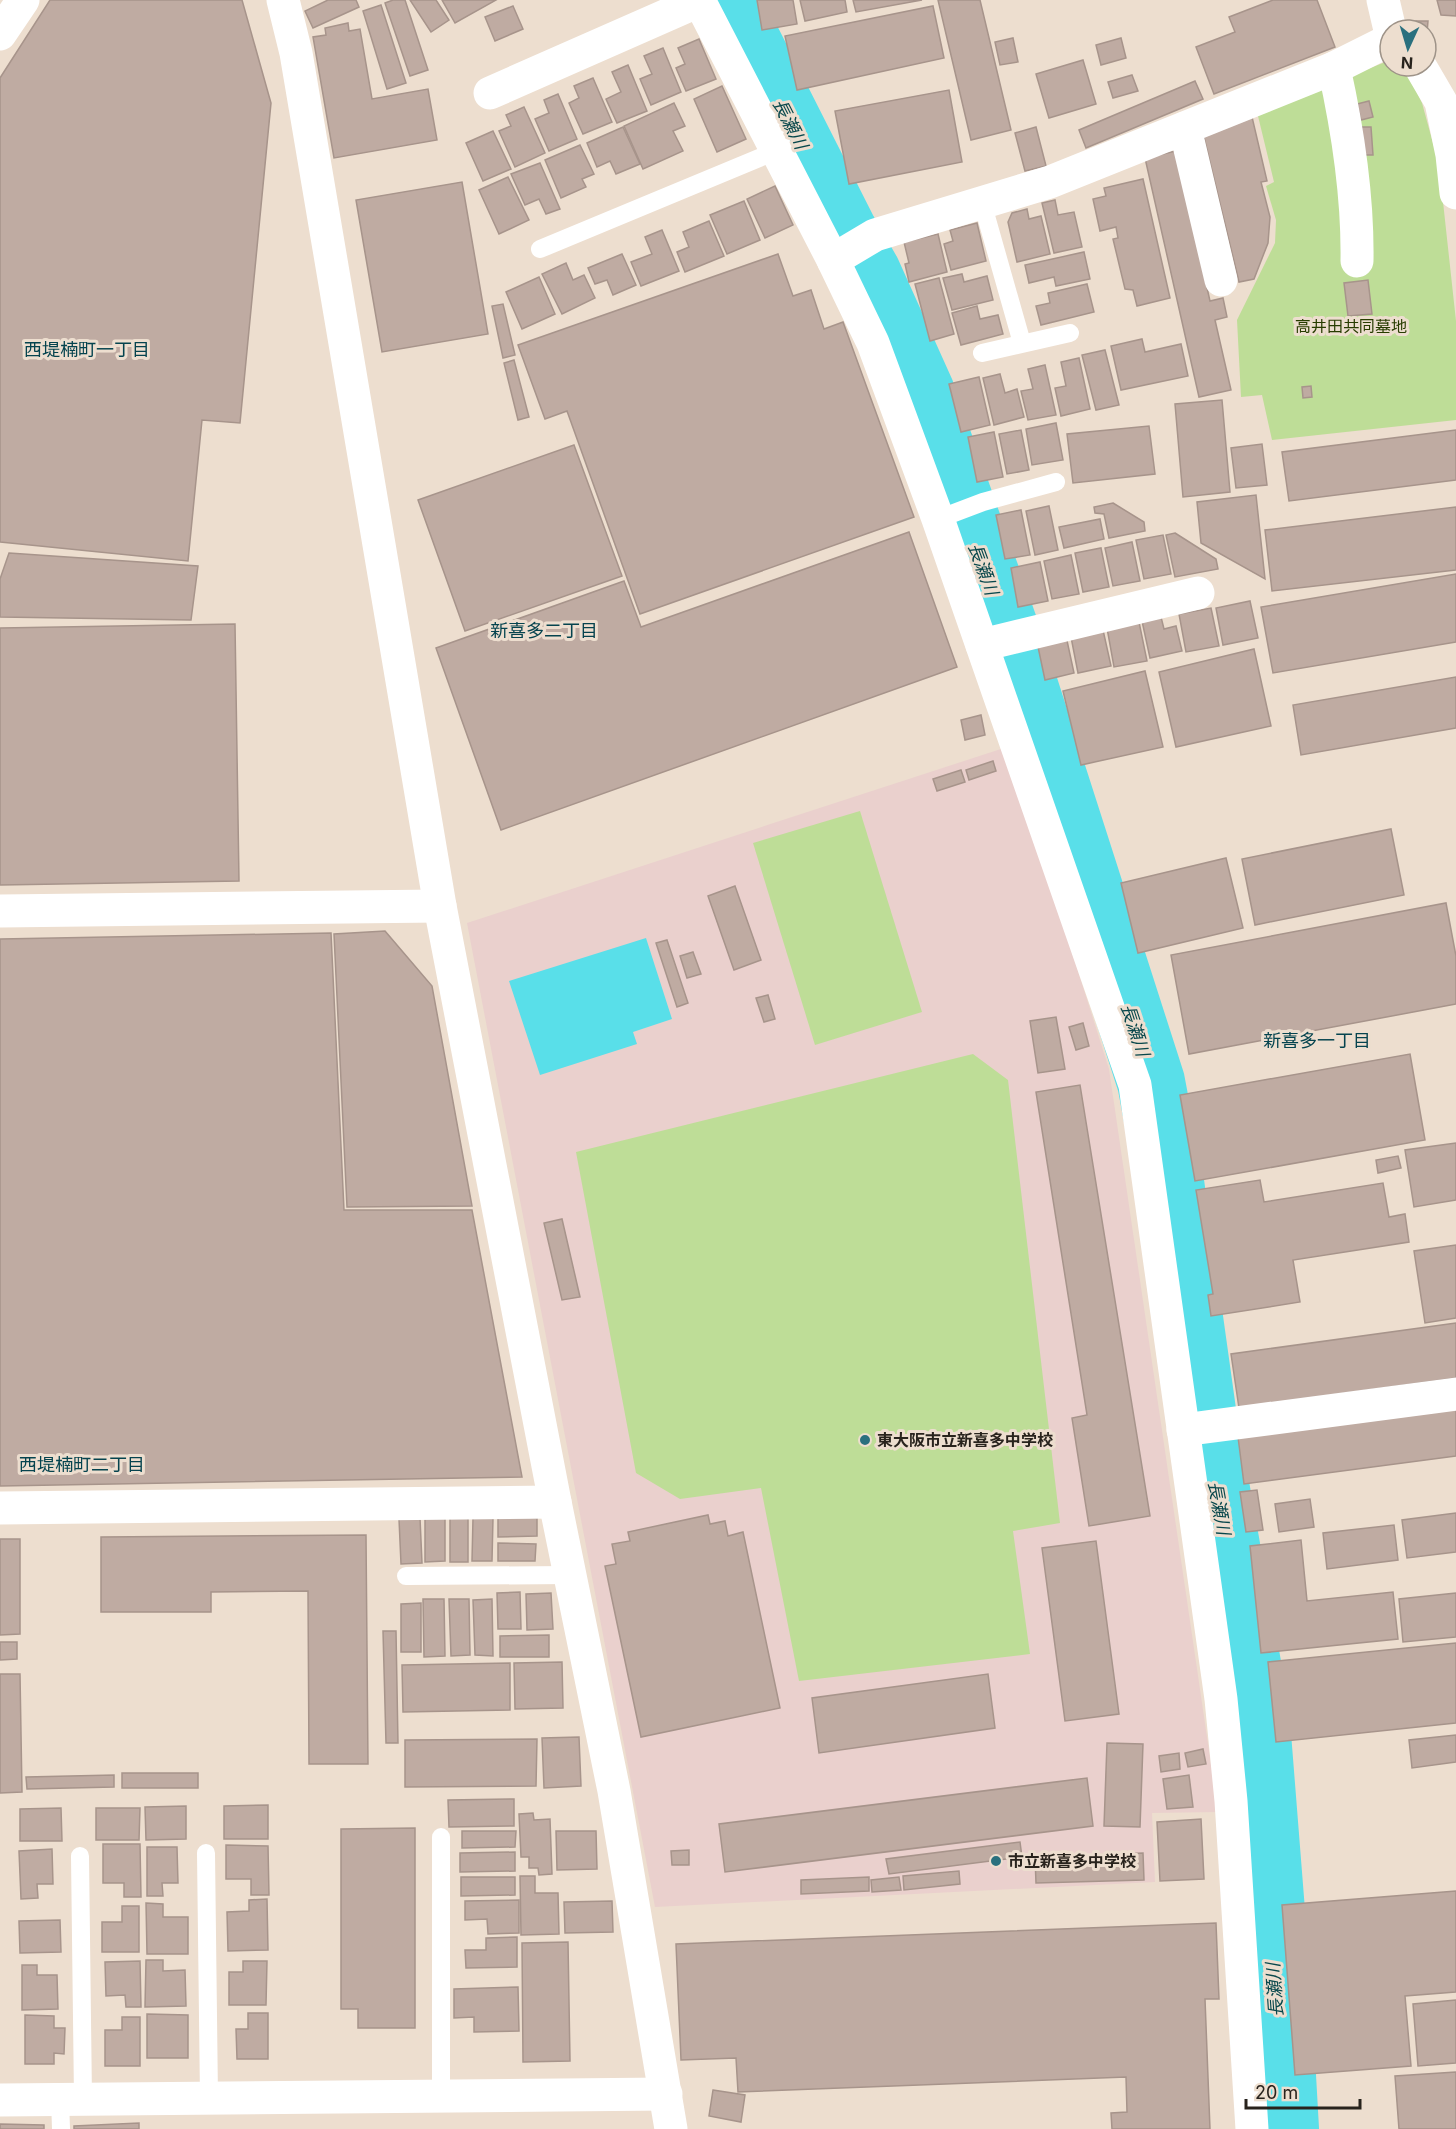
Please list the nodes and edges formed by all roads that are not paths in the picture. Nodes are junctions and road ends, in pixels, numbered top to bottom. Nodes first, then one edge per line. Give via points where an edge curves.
1 (23, 0) edge
2 (699, 0) edge
3 (1383, 0) edge
4 (289, 2) edge
5 (1387, 18) edge
6 (0, 34) edge
7 (1378, 46) edge
8 (1334, 68) junction
9 (1427, 78) edge
10 (490, 93) dead end
11 (1185, 128) junction
12 (776, 151) junction
13 (1456, 193) edge
14 (982, 202) junction
15 (540, 249) dead end
16 (839, 256) junction
17 (1357, 261) dead end
18 (1221, 280) dead end
19 (1070, 333) dead end
20 (1022, 343) junction
21 (982, 353) dead end
22 (1056, 482) dead end
23 (947, 516) junction
24 (1198, 593) dead end
25 (1003, 640) junction
26 (440, 906) junction
27 (0, 911) edge
28 (1456, 1394) edge
29 (1182, 1430) junction
30 (555, 1502) junction
31 (0, 1508) edge
32 (570, 1575) junction
33 (406, 1576) dead end
34 (441, 1837) dead end
35 (206, 1853) dead end
36 (80, 1856) dead end
37 (666, 2094) junction
38 (441, 2096) junction
39 (209, 2098) junction
40 (0, 2100) edge
41 (68, 2109) edge
42 (671, 2129) edge
43 (1251, 2129) edge

1 - 6 street
2 - 10 street
2 - 12 street
3 - 5 street
4 - 26 street
7 - 8 street
8 - 11 street
8 - 17 street via 1351,162
9 - 13 street via 1441,102
11 - 14 street via 1050,182
11 - 18 street
12 - 15 lane
12 - 16 street
14 - 16 street via 875,235
14 - 20 lane
16 - 23 street
19 - 20 lane
20 - 21 lane
22 - 23 lane
23 - 25 street
24 - 25 street
25 - 29 street via 1135,1085
26 - 27 street
26 - 30 street
28 - 29 street
29 - 43 street via 1221,1699
30 - 31 street
30 - 32 street
32 - 33 lane
32 - 37 street via 614,1791
34 - 38 lane
35 - 39 lane
36 - 41 lane
37 - 38 street
37 - 42 street
38 - 39 street
39 - 41 street
40 - 41 street

